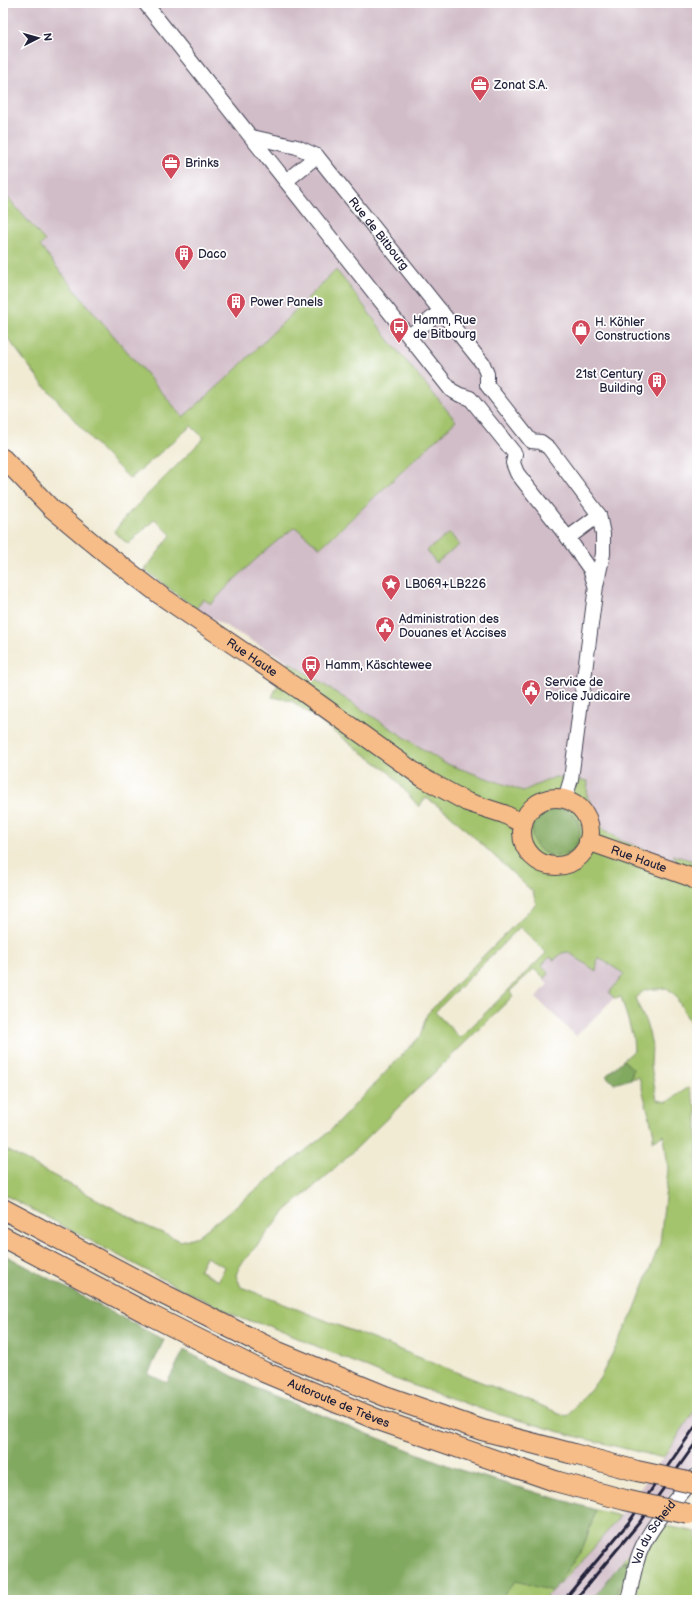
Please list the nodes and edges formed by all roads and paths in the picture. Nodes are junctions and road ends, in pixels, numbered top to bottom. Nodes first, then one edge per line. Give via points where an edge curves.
1 (145, 3) edge
2 (252, 137) junction
3 (317, 156) junction
4 (286, 181) junction
5 (441, 311) junction
6 (409, 336) junction
7 (487, 385) junction
8 (470, 398) junction
9 (508, 412) junction
10 (492, 426) junction
11 (531, 441) junction
12 (514, 454) junction
13 (3, 458) edge
14 (599, 514) junction
15 (568, 538) junction
16 (596, 586) junction
17 (566, 799) junction
18 (523, 824) junction
19 (588, 841) junction
20 (694, 878) edge
21 (3, 1209) edge
22 (3, 1237) edge
23 (697, 1474) edge
24 (697, 1484) edge
25 (694, 1516) edge
26 (628, 1600) edge

1 - 2 street
2 - 3 street, Rue de Bitbourg via 298,147
2 - 4 street
3 - 4 street
3 - 5 street, Rue de Bitbourg
4 - 6 street
5 - 6 street
5 - 7 street, Rue de Bitbourg via 483,364 487,374
6 - 8 street via 451,390
7 - 8 street
7 - 9 street, Rue de Bitbourg
8 - 10 street
9 - 10 street
9 - 11 street, Rue de Bitbourg
10 - 12 street
11 - 12 street
11 - 14 street via 541,442 549,448
12 - 15 street via 516,473
13 - 18 main road, Rue Haute via 52,508 160,595 423,778 467,802 504,814
14 - 15 street
14 - 16 street via 603,554
15 - 16 street via 590,569
16 - 17 street via 571,779
17 - 18 main road via 552,798 539,802 529,811
17 - 19 main road via 577,806 585,816 589,828
18 - 19 main road via 522,836 526,848 534,858 545,864 556,866 576,859 584,851
19 - 20 main road, Rue Haute
21 - 24 highway, Autoroute de Trèves, bridge via 165,1296 278,1352 385,1396 482,1430 637,1471
22 - 25 highway, Autoroute de Trèves, bridge via 264,1372 376,1419 555,1481
23 - 26 street, Val du Scheid via 647,1537 635,1568

